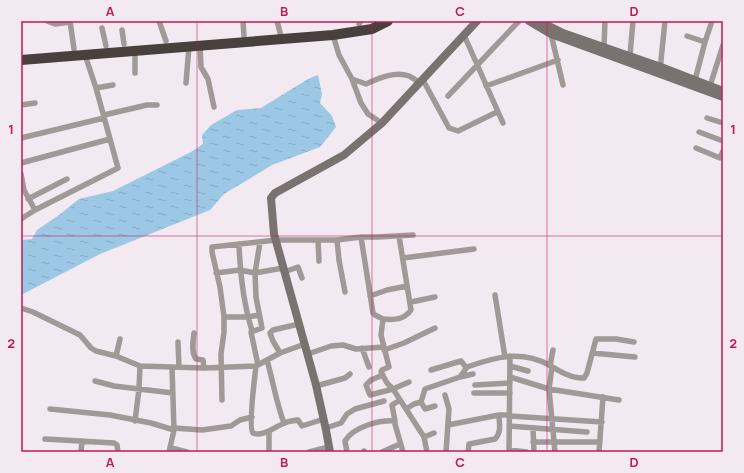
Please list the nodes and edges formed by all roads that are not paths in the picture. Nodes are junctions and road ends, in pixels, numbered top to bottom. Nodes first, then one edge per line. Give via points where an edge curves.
1 (47, 21) edge
2 (159, 21) edge
3 (243, 21) edge
4 (277, 21) edge
5 (477, 21) edge
6 (519, 21) edge
7 (529, 21) edge
8 (539, 21) edge
9 (605, 21) edge
10 (632, 21) edge
11 (665, 21) edge
12 (712, 21) edge
13 (70, 22) edge
14 (360, 23) edge
15 (384, 23) edge
16 (102, 28) dead end
17 (122, 30) dead end
18 (551, 34) junction
19 (333, 35) junction
20 (464, 35) junction
21 (244, 36) junction
22 (281, 36) junction
23 (687, 36) dead end
24 (166, 41) junction
25 (705, 42) junction
26 (124, 44) junction
27 (200, 45) junction
28 (723, 45) edge
29 (106, 46) junction
30 (189, 46) junction
31 (604, 46) junction
32 (74, 50) junction
33 (135, 50) junction
34 (21, 54) edge
35 (85, 54) junction
36 (630, 55) junction
37 (34, 56) junction
38 (21, 60) edge
39 (558, 60) junction
40 (478, 64) junction
41 (660, 70) junction
42 (135, 73) dead end
43 (352, 79) junction
44 (695, 80) junction
45 (421, 82) junction
46 (186, 83) dead end
47 (113, 85) dead end
48 (563, 85) dead end
49 (486, 86) junction
50 (710, 86) junction
51 (96, 88) junction
52 (723, 91) edge
53 (448, 96) dead end
54 (723, 97) edge
55 (35, 103) dead end
56 (21, 105) edge
57 (157, 105) dead end
58 (214, 107) dead end
59 (497, 112) junction
60 (104, 116) junction
61 (707, 118) dead end
62 (382, 123) junction
63 (503, 123) dead end
64 (723, 123) edge
65 (698, 132) dead end
66 (21, 138) edge
67 (110, 138) junction
68 (723, 141) edge
69 (696, 148) dead end
70 (723, 151) edge
71 (21, 163) edge
72 (21, 174) edge
73 (67, 179) dead end
74 (22, 191) edge
75 (28, 200) junction
76 (35, 210) junction
77 (21, 219) edge
78 (413, 234) dead end
79 (400, 236) junction
80 (361, 237) junction
81 (276, 240) junction
82 (318, 240) junction
83 (337, 240) junction
84 (260, 242) junction
85 (239, 244) junction
86 (474, 249) dead end
87 (403, 258) junction
88 (319, 261) dead end
89 (240, 270) junction
90 (283, 270) junction
91 (255, 272) junction
92 (216, 273) junction
93 (302, 278) dead end
94 (407, 286) junction
95 (344, 292) dead end
96 (495, 295) dead end
97 (370, 296) junction
98 (435, 297) dead end
99 (411, 302) junction
100 (21, 308) edge
101 (259, 315) junction
102 (224, 317) junction
103 (248, 317) junction
104 (383, 319) junction
105 (299, 324) junction
106 (435, 328) dead end
107 (252, 331) junction
108 (194, 333) dead end
109 (120, 339) dead end
110 (178, 342) dead end
111 (634, 342) dead end
112 (306, 344) junction
113 (362, 348) junction
114 (384, 348) junction
115 (553, 350) dead end
116 (280, 353) junction
117 (308, 354) junction
118 (592, 354) junction
119 (116, 356) junction
120 (508, 356) junction
121 (635, 357) dead end
122 (267, 360) junction
123 (140, 366) junction
124 (256, 366) junction
125 (510, 366) junction
126 (172, 367) junction
127 (179, 367) junction
128 (369, 367) dead end
129 (467, 367) junction
130 (551, 367) junction
131 (204, 368) junction
132 (222, 368) junction
133 (431, 370) dead end
134 (528, 371) dead end
135 (350, 374) dead end
136 (473, 374) dead end
137 (382, 375) junction
138 (460, 377) junction
139 (510, 380) junction
140 (94, 381) dead end
141 (409, 382) dead end
142 (475, 385) dead end
143 (316, 386) junction
144 (139, 389) junction
145 (393, 389) junction
146 (549, 389) junction
147 (382, 392) junction
148 (173, 393) junction
149 (474, 393) dead end
150 (510, 393) junction
151 (445, 395) dead end
152 (603, 397) junction
153 (222, 400) dead end
154 (400, 400) junction
155 (619, 400) dead end
156 (384, 401) junction
157 (421, 402) junction
158 (392, 405) junction
159 (435, 406) dead end
160 (50, 409) dead end
161 (406, 409) junction
162 (499, 415) junction
163 (510, 416) junction
164 (252, 417) junction
165 (324, 419) junction
166 (552, 419) junction
167 (135, 420) junction
168 (395, 421) junction
169 (602, 422) junction
170 (284, 423) junction
171 (448, 425) junction
172 (509, 426) junction
173 (326, 428) junction
174 (533, 428) junction
175 (174, 429) junction
176 (553, 430) junction
177 (270, 432) junction
178 (587, 432) dead end
179 (434, 433) dead end
180 (424, 437) junction
181 (46, 439) dead end
182 (82, 441) junction
183 (554, 441) junction
184 (533, 442) junction
185 (600, 442) junction
186 (400, 444) junction
187 (170, 450) edge
188 (329, 450) edge
189 (509, 451) edge
190 (81, 452) edge
191 (118, 452) edge
192 (187, 452) edge
193 (269, 452) edge
194 (309, 452) edge
195 (347, 452) edge
196 (382, 452) edge
197 (403, 452) edge
198 (427, 452) edge
199 (446, 452) edge
200 (468, 452) edge
201 (527, 452) edge
202 (534, 452) edge
203 (555, 452) edge
204 (600, 452) edge

1 - 13 street via 55,24
2 - 24 street
3 - 21 street
4 - 22 street
5 - 20 street
6 - 40 street
7 - 18 street
8 - 31 street via 552,29
9 - 31 street
10 - 36 street
11 - 41 street
12 - 25 street
13 - 32 street
14 - 15 highway
14 - 22 highway
15 - 19 highway via 372,29
16 - 29 street
17 - 26 street
18 - 39 street
18 - 41 street
19 - 22 highway
19 - 43 street via 339,55
20 - 40 street
20 - 45 street
21 - 22 highway
21 - 24 highway
22 - 27 highway
23 - 25 street
24 - 26 highway
25 - 44 street
26 - 29 highway
27 - 30 highway
27 - 58 street via 201,67 208,79
28 - 50 street
29 - 32 highway
30 - 33 highway
30 - 46 street
31 - 36 street
32 - 37 highway
33 - 35 highway
33 - 42 street
34 - 37 highway
35 - 37 highway
35 - 51 street
36 - 41 street
37 - 38 highway
39 - 48 street
39 - 49 street
40 - 49 street
40 - 53 street
41 - 44 street
41 - 54 street
43 - 45 street via 366,84 379,77 391,75 409,76
43 - 62 street via 368,114
44 - 50 street
45 - 59 street via 453,130 458,131
45 - 62 street
47 - 51 street
49 - 59 street
50 - 52 street
51 - 60 street
55 - 56 street
57 - 60 street via 147,105
59 - 63 street
60 - 66 street
60 - 67 street
61 - 64 street
62 - 81 street via 344,155 275,193 271,198
65 - 68 street
67 - 71 street
67 - 76 street via 118,168
69 - 70 street via 720,158
72 - 74 street
73 - 75 street
74 - 75 street
75 - 76 street
76 - 77 street
78 - 79 street
79 - 80 street
79 - 87 street
80 - 83 street
80 - 97 street
81 - 82 street
81 - 84 street
81 - 90 street
82 - 83 street
82 - 88 street
83 - 95 street
84 - 85 street
84 - 91 street
85 - 89 street
85 - 92 street via 212,247
86 - 87 street
87 - 94 street
89 - 91 street
89 - 92 street
89 - 103 street
90 - 91 street
90 - 93 street via 298,267
90 - 105 street
91 - 101 street
92 - 102 street
94 - 97 street
94 - 99 street
96 - 120 street
97 - 104 street via 373,313
98 - 99 street
99 - 104 street via 409,314 391,320
100 - 119 street via 80,335 90,348
101 - 103 street
101 - 107 street via 262,328
102 - 103 street
102 - 132 street
103 - 107 street
104 - 114 street via 381,335
105 - 112 street
105 - 116 street via 270,333
106 - 114 street via 404,343
107 - 124 street
108 - 131 street via 194,356 203,360
109 - 119 street
110 - 127 street
111 - 118 street via 596,339
112 - 116 street
112 - 117 street
113 - 114 street
113 - 117 street via 331,346
113 - 128 street
114 - 137 street via 389,367 382,370
115 - 130 street
116 - 122 street
117 - 143 street
118 - 121 street
118 - 130 street via 584,378 573,377
119 - 123 street
120 - 125 street
120 - 129 street
120 - 130 street via 520,356
122 - 124 street
122 - 170 street
123 - 126 street
123 - 144 street
124 - 132 street
124 - 164 street via 251,399
125 - 134 street
125 - 139 street
126 - 127 street
126 - 148 street
127 - 131 street
129 - 133 street via 460,361
129 - 138 street
130 - 146 street
131 - 132 street
132 - 153 street
135 - 143 street via 345,378
136 - 138 street
137 - 145 street
137 - 147 street via 366,385 370,395
138 - 157 street via 425,389
139 - 142 street
139 - 146 street
139 - 150 street
140 - 144 street
141 - 145 street
143 - 165 street
144 - 148 street
144 - 167 street
145 - 147 street
145 - 154 street
146 - 152 street
146 - 166 street
147 - 156 street
148 - 175 street
149 - 150 street
150 - 163 street
151 - 171 street via 449,407
152 - 155 street
152 - 169 street
154 - 158 street
154 - 161 street
156 - 158 street
156 - 173 street via 355,409 346,414 341,423
157 - 159 street via 425,409
157 - 161 street
158 - 168 street
160 - 167 street
161 - 180 street
162 - 163 street
162 - 171 street
162 - 200 street via 498,436 495,439 469,444
163 - 166 street
163 - 172 street
164 - 175 street via 231,426 202,430
164 - 177 street via 252,432
165 - 170 street via 302,426 297,420
165 - 173 street
166 - 169 street
166 - 176 street
167 - 175 street
168 - 186 street
168 - 195 street via 387,420 357,430 346,438
169 - 185 street
170 - 177 street
171 - 199 street
172 - 174 street
172 - 189 street
173 - 188 street
174 - 176 street
174 - 184 street
175 - 187 street
176 - 178 street
176 - 183 street
177 - 193 street
179 - 180 street
180 - 198 street
181 - 182 street
182 - 190 street
182 - 191 street via 114,443
183 - 184 street
183 - 185 street
183 - 203 street
184 - 202 street
185 - 204 street
186 - 196 street
186 - 197 street
187 - 192 street
188 - 194 street
189 - 201 street

